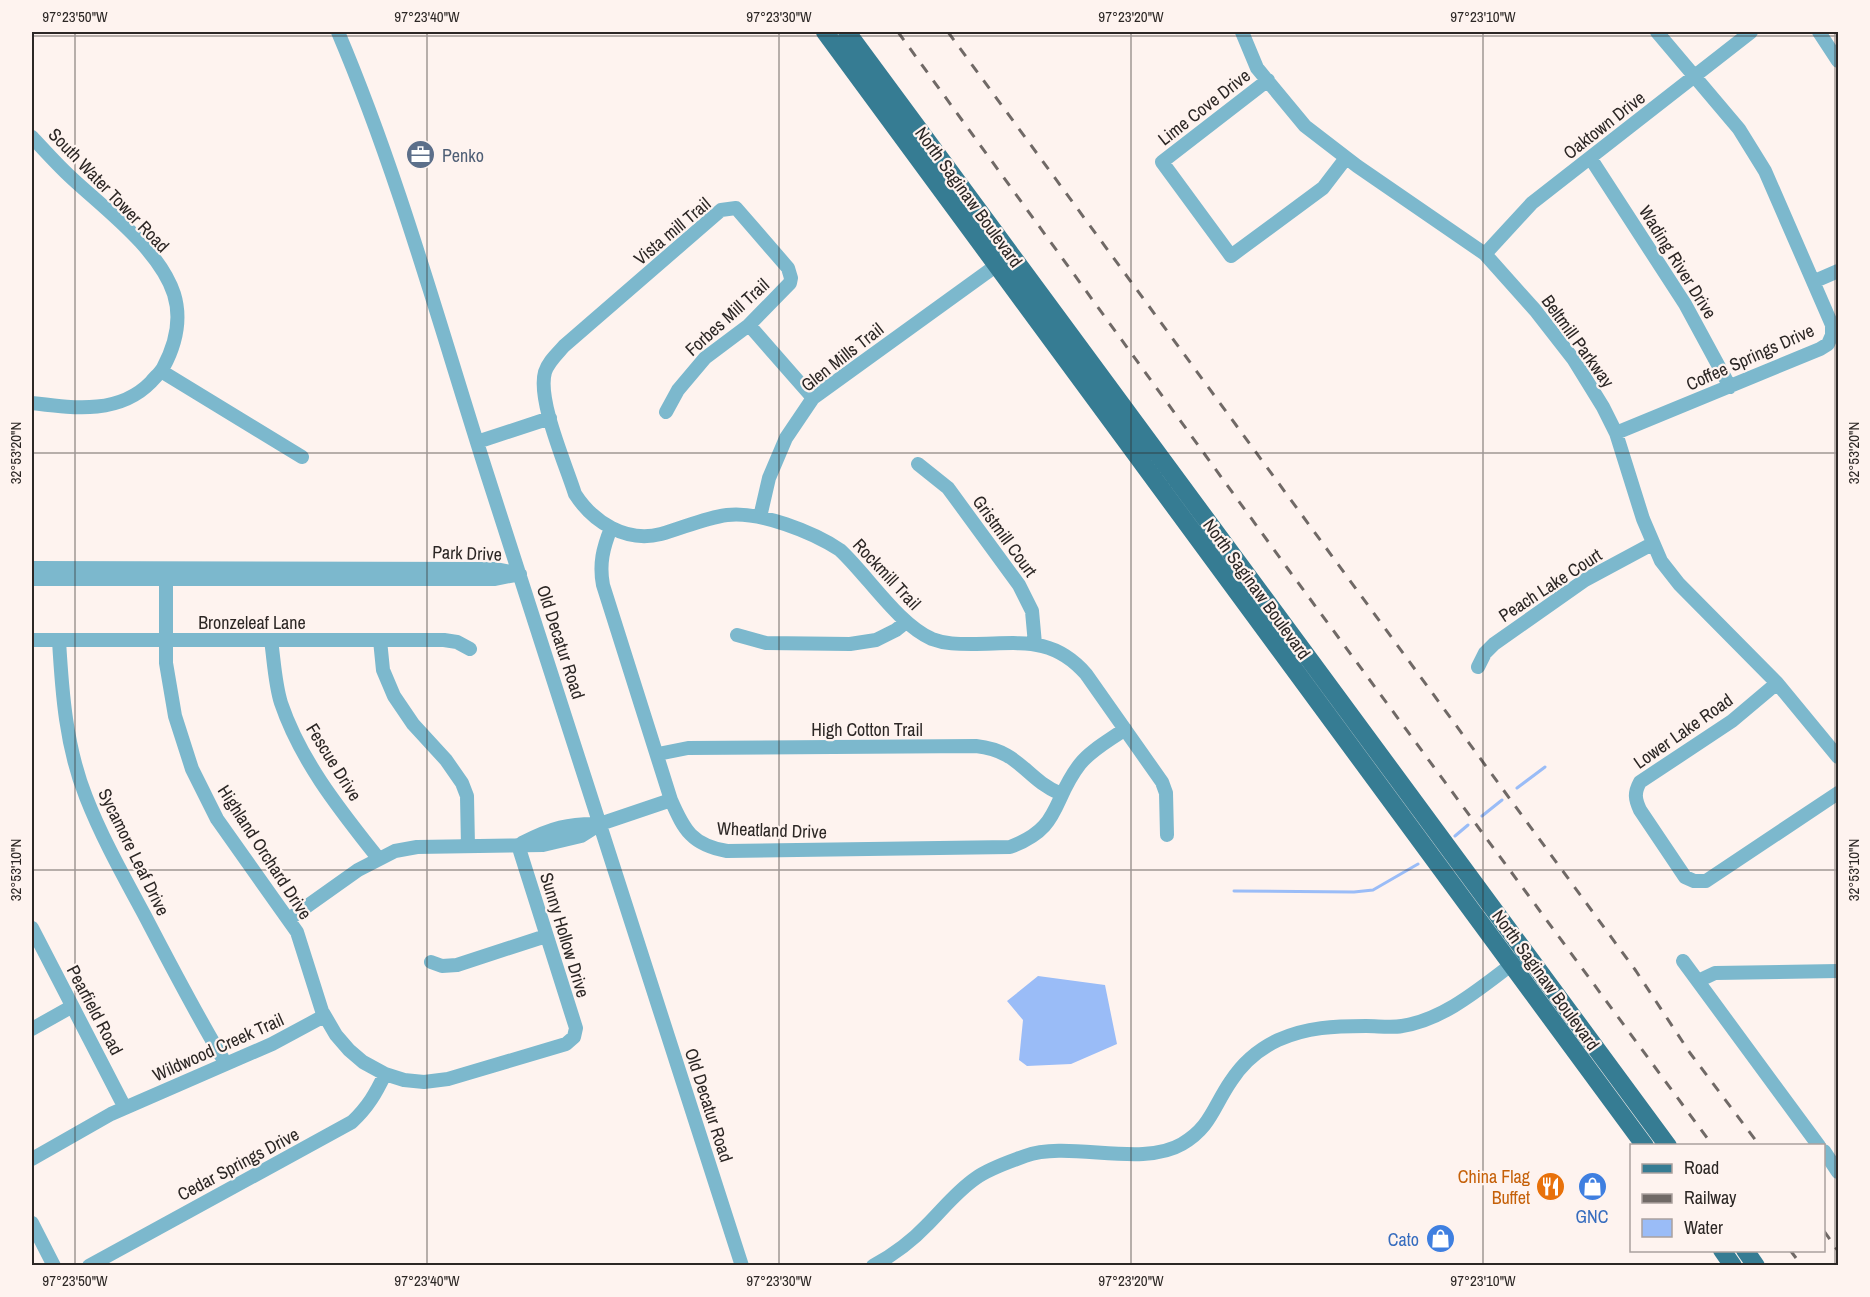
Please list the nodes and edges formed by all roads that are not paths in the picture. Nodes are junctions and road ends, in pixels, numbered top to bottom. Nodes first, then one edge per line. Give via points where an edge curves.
1 (338, 32) edge
2 (825, 32) edge
3 (847, 32) edge
4 (1242, 32) edge
5 (1657, 32) edge
6 (1751, 32) edge
7 (1819, 32) edge
8 (1839, 61) edge
9 (1695, 76) junction
10 (1268, 80) junction
11 (32, 136) edge
12 (1346, 158) junction
13 (1591, 159) junction
14 (1485, 254) junction
15 (997, 265) junction
16 (1839, 271) edge
17 (791, 278) joint
18 (1815, 281) junction
19 (749, 325) junction
20 (161, 371) junction
21 (545, 374) joint
22 (1730, 387) junction
23 (813, 398) junction
24 (32, 403) edge
25 (666, 412) dead end
26 (550, 418) junction
27 (1616, 433) junction
28 (477, 442) junction
29 (302, 456) dead end
30 (918, 464) dead end
31 (760, 517) junction
32 (610, 528) junction
33 (1652, 544) junction
34 (32, 568) edge
35 (166, 574) junction
36 (520, 574) junction
37 (32, 579) edge
38 (906, 622) junction
39 (737, 635) dead end
40 (32, 640) edge
41 (59, 640) junction
42 (165, 640) junction
43 (271, 640) junction
44 (380, 640) junction
45 (1035, 644) junction
46 (470, 649) dead end
47 (1478, 667) dead end
48 (1777, 683) junction
49 (1125, 729) junction
50 (657, 754) junction
51 (1839, 757) edge
52 (1061, 794) junction
53 (1839, 794) edge
54 (671, 800) junction
55 (600, 824) junction
56 (1167, 835) dead end
57 (518, 845) junction
58 (468, 846) junction
59 (378, 858) junction
60 (289, 919) junction
61 (32, 928) edge
62 (546, 936) junction
63 (1519, 958) junction
64 (1683, 961) dead end
65 (431, 962) dead end
66 (1839, 971) edge
67 (1698, 981) junction
68 (71, 1007) junction
69 (324, 1016) junction
70 (32, 1029) edge
71 (574, 1037) joint
72 (226, 1064) junction
73 (385, 1074) junction
74 (125, 1108) junction
75 (1644, 1144) edge
76 (1666, 1144) edge
77 (1818, 1144) edge
78 (1825, 1152) edge
79 (32, 1159) edge
80 (1839, 1172) edge
81 (32, 1223) edge
82 (1723, 1252) edge
83 (1746, 1252) edge
84 (54, 1266) edge
85 (89, 1266) edge
86 (742, 1266) edge
87 (873, 1266) edge
88 (1733, 1266) edge
89 (1756, 1266) edge

1 - 28 street, Old Decatur Road via 377,128
2 - 15 main road, North Saginaw Boulevard
3 - 63 main road, North Saginaw Boulevard
4 - 10 street, Beltmill Parkway via 1257,68
5 - 9 street, Coffee Springs Drive
6 - 9 street, Oaktown Drive
7 - 8 street
9 - 13 street, Oaktown Drive
9 - 18 street, Coffee Springs Drive via 1739,129 1765,171
10 - 12 street, Beltmill Parkway via 1305,126
10 - 12 street, Lime Cove Drive via 1162,162 1231,256 1323,188
11 - 20 street, South Water Tower Road via 145,248 165,274 178,314 175,343
12 - 14 street, Beltmill Parkway
13 - 14 street, Oaktown Drive via 1532,203
13 - 22 street, Wading River Drive via 1685,304
14 - 27 street, Beltmill Parkway via 1574,360
15 - 23 street, Glen Mills Trail
15 - 63 main road, North Saginaw Boulevard
16 - 18 street
17 - 19 street, Forbes Mill Trail
17 - 21 street, Vista mill Trail via 788,268 736,208 721,210 564,346
18 - 22 street, Coffee Springs Drive via 1832,324 1828,344
19 - 23 street
19 - 25 street, Forbes Mill Trail via 705,358 678,390
20 - 24 street, South Water Tower Road via 141,392 108,406
20 - 29 street
21 - 26 street, Rockmill Trail via 544,393
22 - 27 street, Coffee Springs Drive
23 - 31 street, Glen Mills Trail via 786,438 768,478
26 - 28 street
26 - 32 street, Rockmill Trail via 575,494 594,517
27 - 33 street, Beltmill Parkway
28 - 36 street, Old Decatur Road
30 - 45 street, Gristmill Court via 948,488 1019,585 1032,611
31 - 32 street, Rockmill Trail via 728,515 658,535 641,536
31 - 38 street, Rockmill Trail via 840,550
32 - 50 street, Wheatland Drive via 600,563 603,585
33 - 47 street, Peach Lake Court via 1585,580 1494,644
33 - 48 street, Beltmill Parkway via 1678,584
34 - 35 street, Park Drive
35 - 36 street, Park Drive via 494,579
35 - 37 street, Park Drive
35 - 42 street, Highland Orchard Drive
36 - 55 street, Old Decatur Road
38 - 39 street via 887,636 850,644 766,643
38 - 45 street, Rockmill Trail via 946,643
40 - 41 street, Bronzeleaf Lane
41 - 42 street, Bronzeleaf Lane
41 - 72 street, Sycamore Leaf Drive via 70,742 86,796 144,915
42 - 43 street, Bronzeleaf Lane
42 - 60 street, Highland Orchard Drive via 175,716 192,769 217,819
43 - 44 street, Bronzeleaf Lane
43 - 59 street, Fescue Drive via 281,702 298,745
44 - 46 street, Bronzeleaf Lane via 444,640
44 - 58 street via 383,670 394,696 462,783 467,796
45 - 49 street, Rockmill Trail via 1050,647 1076,662
48 - 51 street, Beltmill Parkway
48 - 53 street, Lower Lake Road via 1732,721 1640,782 1636,790 1640,810 1685,877 1706,881
49 - 52 street, Wheatland Drive via 1082,761
49 - 56 street, Rockmill Trail via 1162,782
50 - 52 street, High Cotton Trail via 688,748 976,746 1002,751 1044,786
50 - 54 street, Wheatland Drive
52 - 54 street, Wheatland Drive via 1050,821 1038,834 996,849 713,849 694,839
54 - 55 street
55 - 57 street via 575,823
55 - 86 street, Old Decatur Road
57 - 58 street
57 - 62 street, Sunny Hollow Drive
58 - 59 street via 417,846
59 - 60 street
60 - 69 street, Highland Orchard Drive via 302,944
61 - 68 street, Pearfield Road
62 - 65 street via 457,965
62 - 71 street, Sunny Hollow Drive via 576,1028
63 - 75 main road, North Saginaw Boulevard
63 - 76 main road, North Saginaw Boulevard
63 - 87 street via 1455,1005 1423,1021 1401,1027 1325,1026 1276,1041 1251,1058 1231,1080 1202,1130 1178,1146 1148,1154 1047,1152 1000,1166 977,1178 900,1250
64 - 67 street
66 - 67 street via 1715,973
67 - 77 street
68 - 70 street
68 - 74 street, Pearfield Road
69 - 72 street, Wildwood Creek Trail
69 - 73 street, Highland Orchard Drive via 349,1050
71 - 73 street, Highland Orchard Drive via 566,1044 448,1079 424,1082
72 - 74 street, Wildwood Creek Trail
73 - 85 street, Cedar Springs Drive via 375,1096 352,1122
74 - 79 street, Wildwood Creek Trail
78 - 80 street
81 - 84 street
82 - 88 main road
83 - 89 main road

